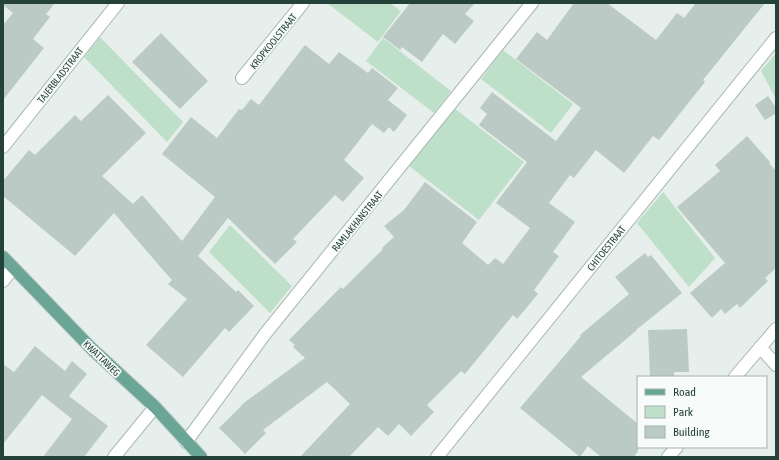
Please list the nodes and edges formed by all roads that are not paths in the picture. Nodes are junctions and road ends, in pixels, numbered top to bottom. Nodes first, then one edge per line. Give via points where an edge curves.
1 (118, 3) edge
2 (303, 3) edge
3 (532, 3) edge
4 (776, 38) edge
5 (242, 78) dead end
6 (3, 148) edge
7 (3, 257) edge
8 (13, 268) junction
9 (3, 280) edge
10 (776, 329) edge
11 (760, 347) junction
12 (776, 365) edge
13 (736, 376) edge
14 (155, 407) junction
15 (186, 442) junction
16 (676, 448) edge
17 (114, 457) edge
18 (201, 457) edge
19 (437, 457) edge
20 (668, 457) edge

1 - 6 street, TAJERBLADSTRAAT
2 - 5 street, KROPKOOLSTRAAT
3 - 15 street, RAMLAKHANSTRAAT via 266,334
4 - 19 street, CHITOESTRAAT
7 - 8 main road, KWATTAWEG
8 - 9 street
8 - 14 main road, KWATTAWEG via 92,349
10 - 11 street
11 - 12 street
11 - 13 street
14 - 15 main road, KWATTAWEG
14 - 17 street
15 - 18 main road, KWATTAWEG
16 - 20 street

